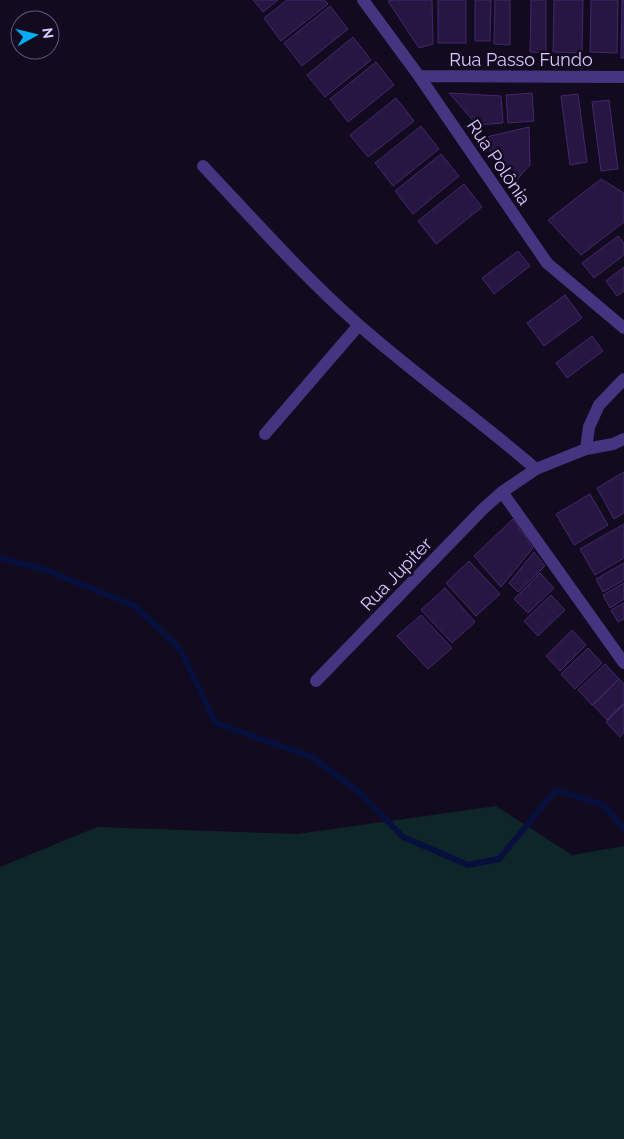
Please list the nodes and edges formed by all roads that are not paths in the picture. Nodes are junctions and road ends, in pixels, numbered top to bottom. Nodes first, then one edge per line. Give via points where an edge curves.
1 (364, 0) edge
2 (419, 76) junction
3 (624, 77) edge
4 (203, 166) dead end
5 (359, 325) junction
6 (624, 328) edge
7 (624, 379) edge
8 (265, 434) dead end
9 (624, 439) edge
10 (586, 449) junction
11 (536, 469) junction
12 (502, 492) junction
13 (624, 663) edge
14 (316, 681) dead end

1 - 2 street, Rua Polônia
2 - 3 street, Rua Passo Fundo
2 - 6 street, Rua Polônia via 547,264
4 - 5 street via 289,258
5 - 8 street
5 - 11 street
7 - 10 street via 599,405 589,427
9 - 10 street, Rua Jupiter
10 - 11 street, Rua Jupiter
11 - 12 street, Rua Jupiter
12 - 13 street
12 - 14 street, Rua Jupiter

